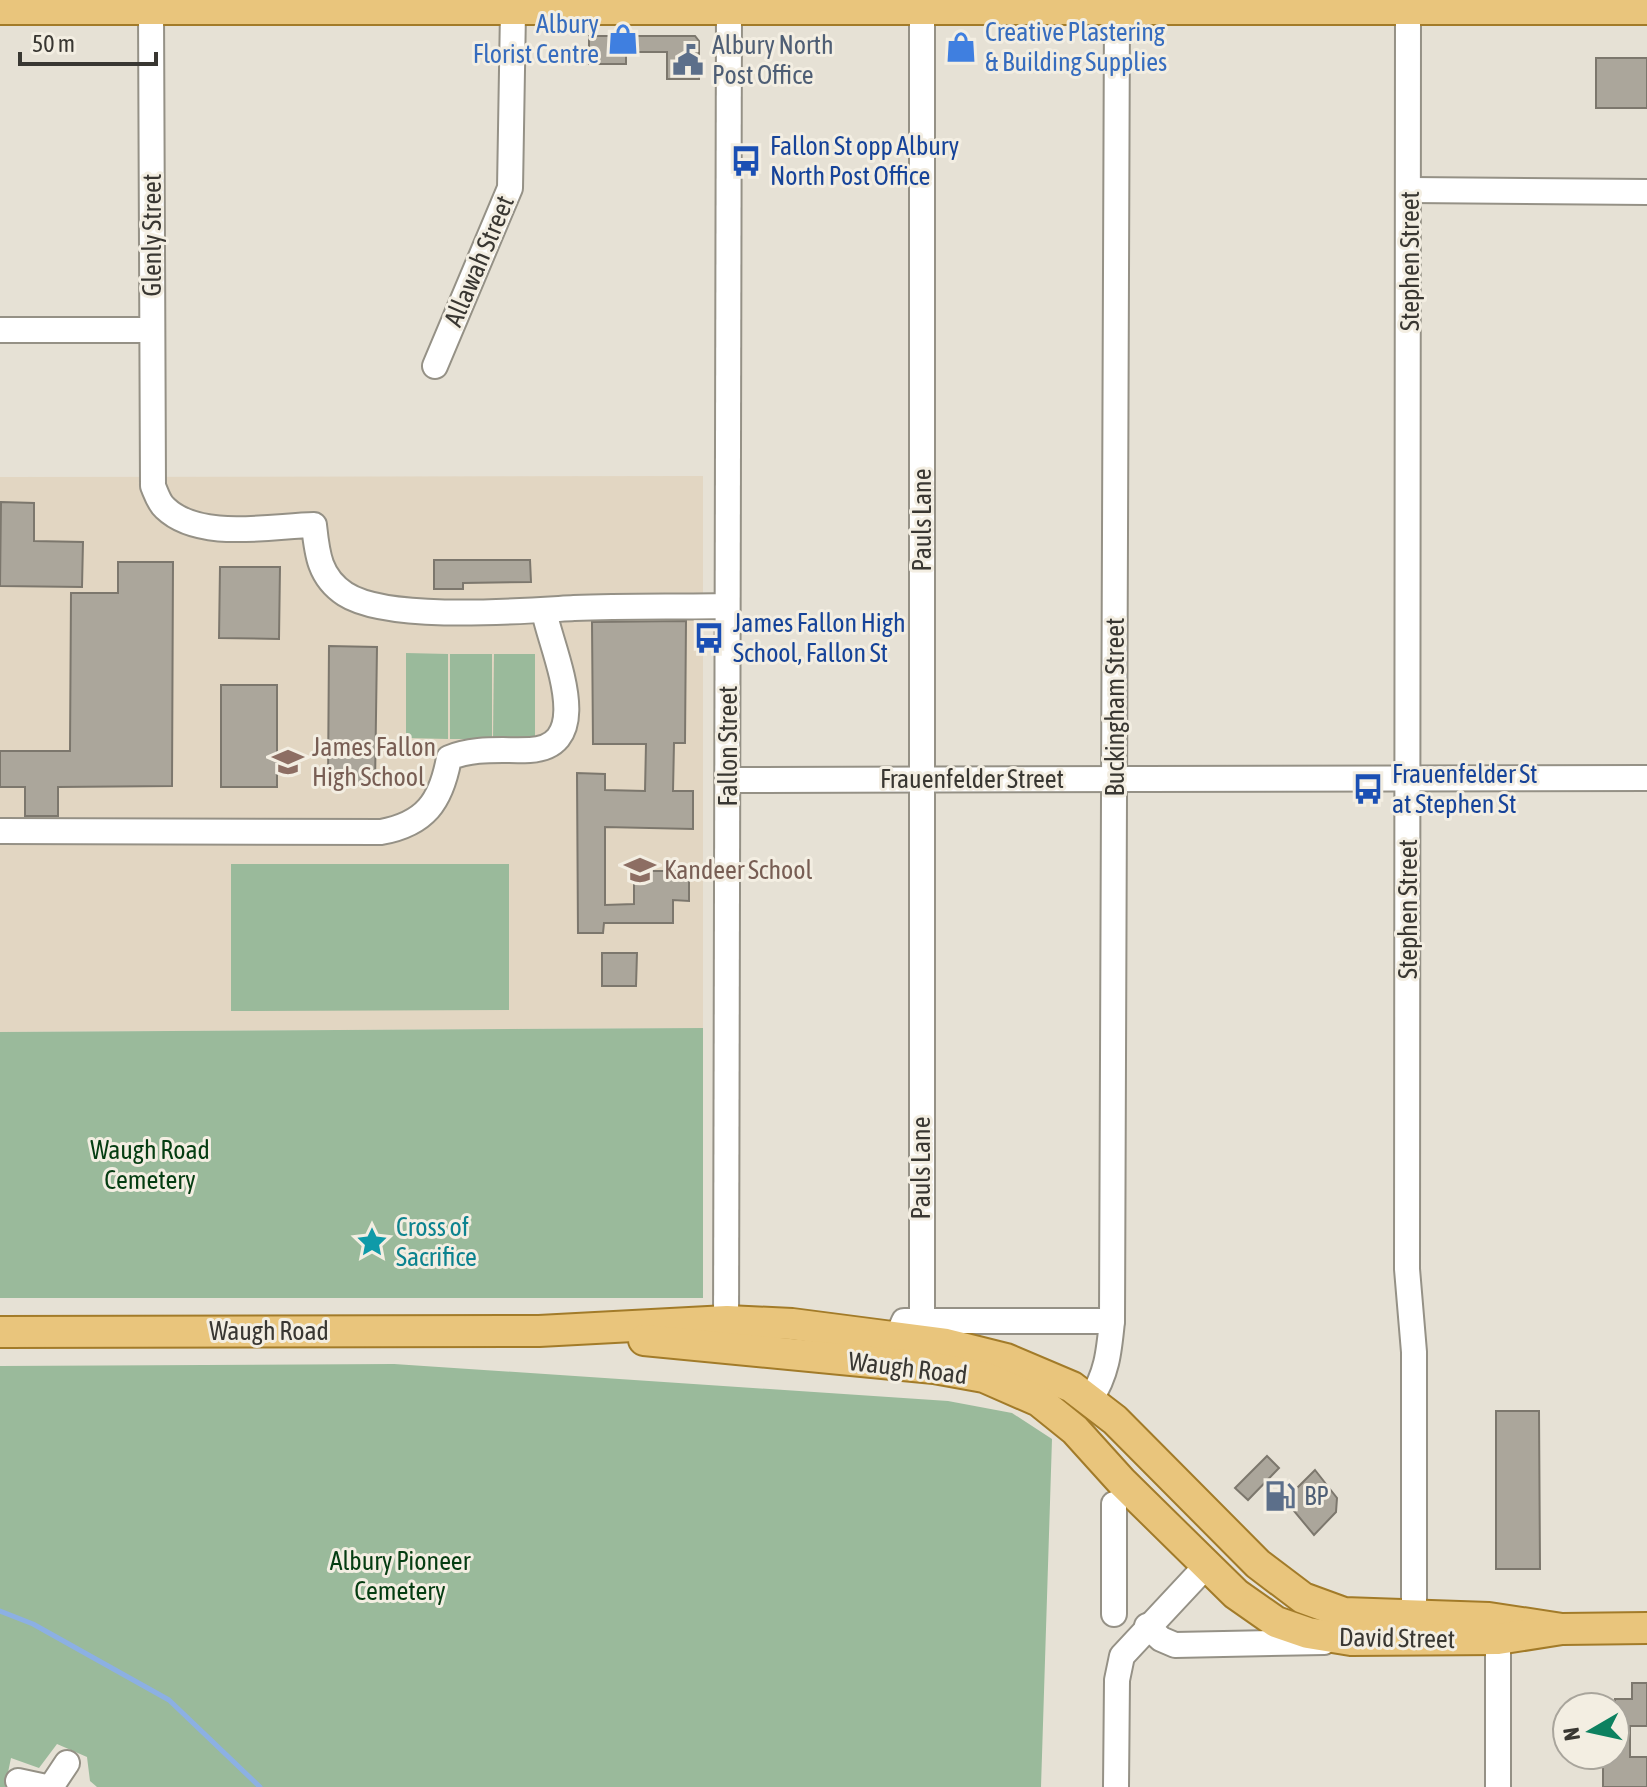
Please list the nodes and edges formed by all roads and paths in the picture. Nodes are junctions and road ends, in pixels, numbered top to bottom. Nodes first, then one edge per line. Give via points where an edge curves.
1 (729, 5) edge
2 (0, 9) edge
3 (922, 9) junction
4 (1408, 9) junction
5 (1647, 9) edge
6 (151, 10) junction
7 (1117, 10) junction
8 (513, 11) junction
9 (1411, 190) junction
10 (1647, 192) edge
11 (0, 330) edge
12 (152, 330) junction
13 (435, 366) dead end
14 (727, 606) junction
15 (544, 611) junction
16 (1408, 777) junction
17 (1647, 778) edge
18 (922, 779) junction
19 (1115, 779) junction
20 (729, 780) junction
21 (0, 831) edge
22 (1112, 1321) junction
23 (910, 1329) junction
24 (0, 1332) edge
25 (726, 1334) junction
26 (1090, 1400) junction
27 (1114, 1504) dead end
28 (1232, 1539) junction
29 (1206, 1566) junction
30 (1414, 1618) junction
31 (1145, 1628) junction
32 (1647, 1628) edge
33 (1562, 1629) junction
34 (1498, 1639) junction
35 (1351, 1640) junction
36 (67, 1763) dead end
37 (18, 1781) dead end
38 (1117, 1781) edge
39 (49, 1787) edge
40 (1498, 1787) edge

1 - 3 main road
1 - 8 main road
1 - 14 street, Fallon Street
2 - 6 main road
3 - 7 main road
3 - 18 street, Pauls Lane
4 - 5 main road
4 - 7 main road
4 - 9 street, Stephen Street
6 - 8 main road
6 - 12 street, Glenly Street
7 - 19 street, Buckingham Street
8 - 13 street, Allawah Street via 510,188
9 - 10 street
9 - 16 street, Stephen Street
11 - 12 street
12 - 15 street, Glenly Street via 153,486 163,507 185,522 219,527 314,525 324,576 363,603 399,609
14 - 15 street
14 - 20 street, Fallon Street
15 - 21 street via 568,706 559,737 547,747 465,752 449,758 435,800 404,828
16 - 17 street, Frauenfelder Street
16 - 19 street, Frauenfelder Street
16 - 30 street, Stephen Street via 1407,1269 1414,1352
18 - 19 street, Frauenfelder Street
18 - 20 street, Frauenfelder Street
18 - 23 street, Pauls Lane
19 - 22 street, Buckingham Street
20 - 25 street, Fallon Street
22 - 23 street, Waugh Road
22 - 26 street, Buckingham Street via 1109,1360
23 - 25 main road, Waugh Road via 792,1324
23 - 26 main road, Waugh Road via 1052,1377
24 - 25 main road, Waugh Road
25 - 29 main road, Waugh Road via 984,1377 1039,1401 1075,1430
26 - 28 main road, Waugh Road
27 - 31 street via 1114,1607
28 - 29 main road
28 - 30 main road, David Street via 1283,1585 1325,1608
29 - 31 street
29 - 35 main road, David Street via 1276,1622
30 - 33 main road, David Street via 1489,1618
31 - 35 street via 1175,1645
31 - 38 street via 1118,1668
32 - 33 main road, David Street
33 - 34 main road, David Street
34 - 35 main road, David Street
34 - 40 street
36 - 39 street
37 - 39 street

